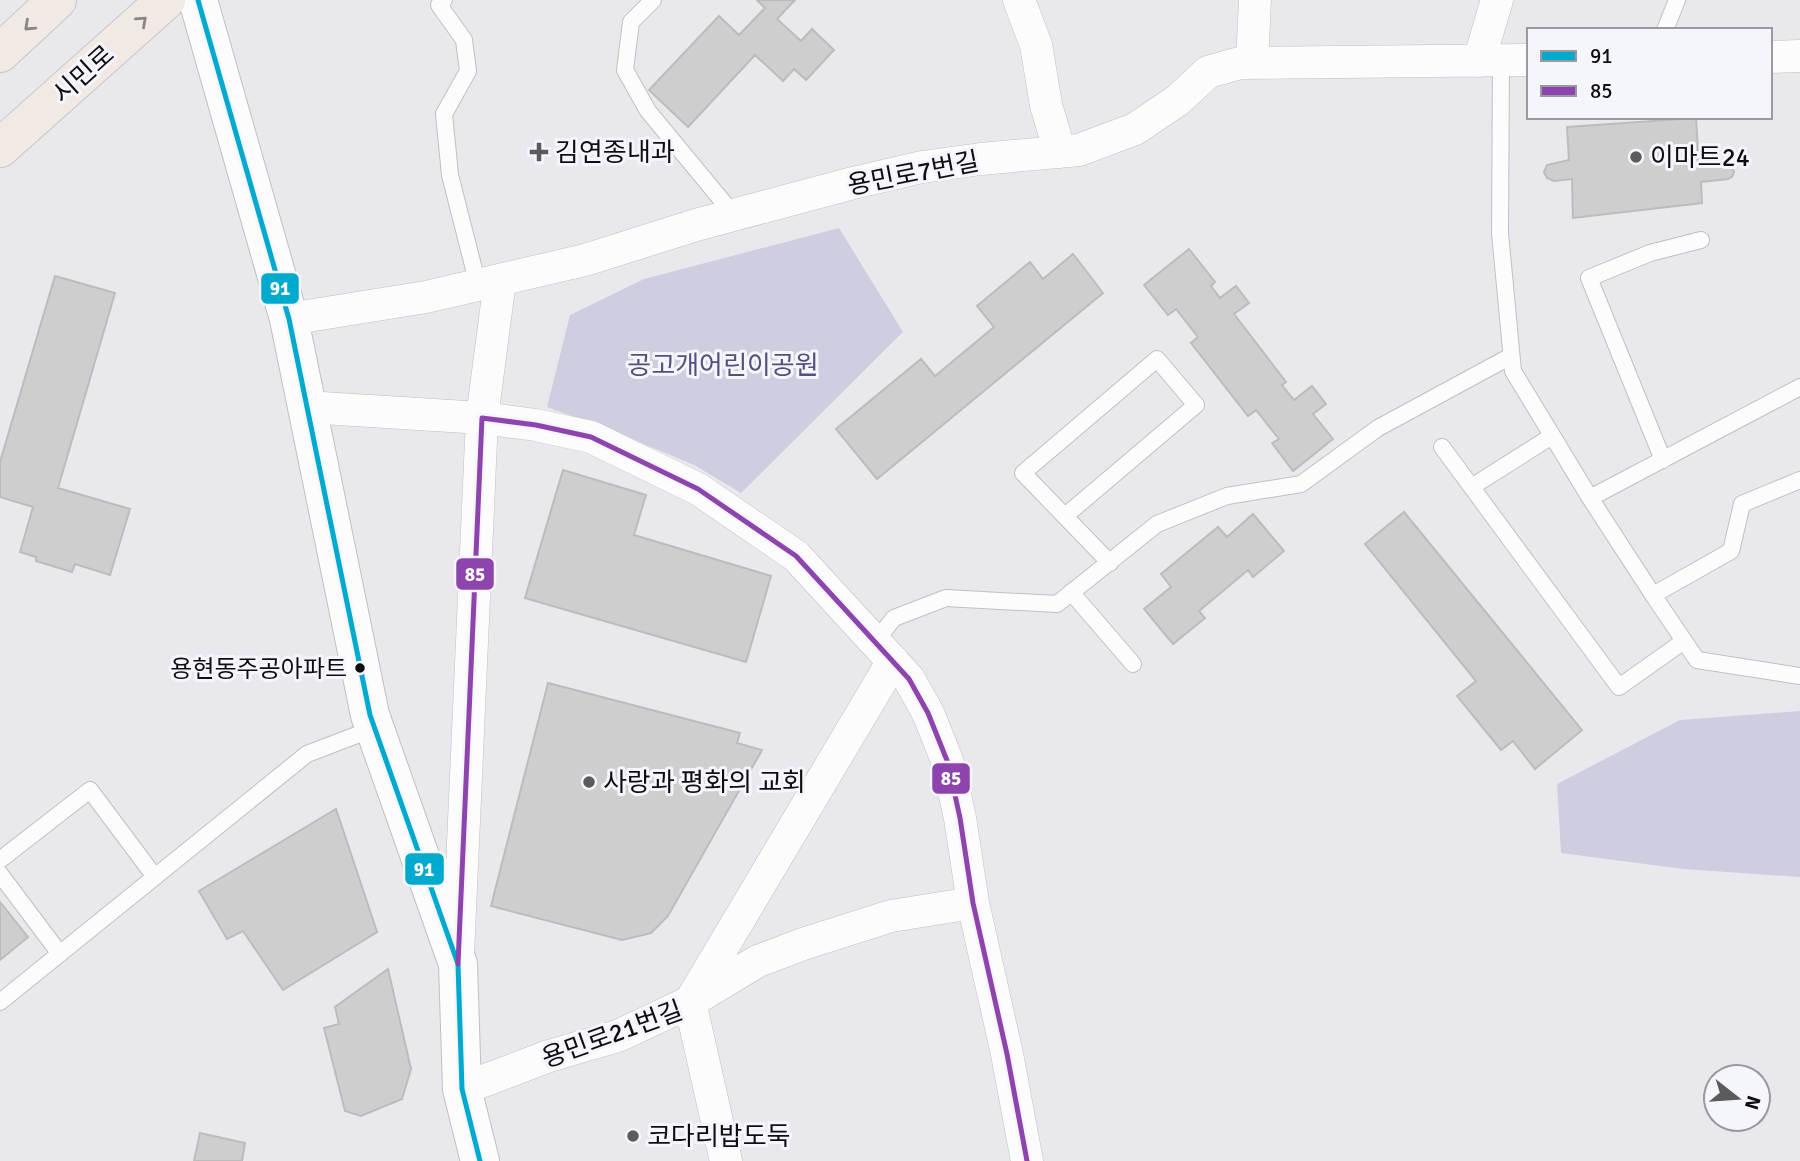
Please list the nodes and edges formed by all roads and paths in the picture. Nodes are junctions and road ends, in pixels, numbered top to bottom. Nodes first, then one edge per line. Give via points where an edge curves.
1 (57, 0) edge
2 (166, 0) edge
3 (198, 0) edge
4 (444, 0) edge
5 (653, 0) edge
6 (1019, 0) edge
7 (1255, 0) edge
8 (1497, 0) edge
9 (1677, 0) edge
10 (1666, 28) edge
11 (0, 53) edge
12 (1772, 57) edge
13 (1800, 57) edge
14 (1503, 60) edge
15 (1251, 63) junction
16 (0, 148) edge
17 (1059, 152) junction
18 (734, 215) junction
19 (1701, 240) dead end
20 (489, 283) junction
21 (289, 319) junction
22 (1511, 356) junction
23 (1800, 387) edge
24 (306, 407) junction
25 (482, 418) junction
26 (1552, 436) junction
27 (1442, 447) dead end
28 (1663, 460) junction
29 (1800, 480) edge
30 (1473, 486) junction
31 (1590, 498) junction
32 (1065, 516) junction
33 (1110, 562) junction
34 (1072, 592) junction
35 (1653, 595) junction
36 (1684, 641) junction
37 (884, 652) junction
38 (1133, 664) dead end
39 (1800, 676) edge
40 (375, 728) junction
41 (0, 860) edge
42 (0, 874) edge
43 (155, 877) junction
44 (972, 903) junction
45 (60, 954) junction
46 (458, 964) junction
47 (0, 1002) edge
48 (690, 1002) junction
49 (462, 1089) junction
50 (480, 1161) edge
51 (726, 1161) edge
52 (1027, 1161) edge

1 -> 11 main road
16 -> 2 main road, 시민로
3 - 21 street
4 - 20 lane via 439,5 464,40 468,71 444,114 450,175
5 - 18 lane via 631,22 625,70 648,111
6 - 17 street via 1037,45 1045,105
7 - 15 street
8 - 14 street
9 - 10 lane
12 - 13 street
14 - 15 street, 용민로7번길
14 - 22 lane via 1500,233
15 - 17 street, 용민로7번길 via 1208,72 1178,100 1135,129 1079,150
17 - 18 street, 용민로7번길 via 922,167
18 - 20 street, 용민로7번길 via 586,260
19 - 28 lane via 1650,253 1589,278
20 - 21 street, 용민로7번길
20 - 25 street
21 - 24 street
22 - 26 lane via 1513,371
22 - 33 lane via 1378,428 1301,484 1215,500 1157,524
23 - 28 lane
24 - 25 street
24 - 40 street
25 - 37 street via 591,436 698,489 796,556
25 - 46 street
26 - 30 lane
26 - 31 lane
27 - 30 lane
28 - 31 lane
29 - 35 lane via 1742,504 1731,551
30 - 36 lane via 1619,687
31 - 35 lane
32 - 32 lane via 1023,473 1157,359 1196,405
32 - 33 lane
33 - 34 lane
34 - 37 lane via 1057,604 946,598 894,618
34 - 38 lane
35 - 36 lane
36 - 39 lane via 1697,660
37 - 44 street via 909,678 948,763
37 - 48 street
40 - 43 lane via 307,754
40 - 46 street
41 - 43 lane via 90,790
42 - 45 lane
43 - 45 lane
44 - 48 street via 891,916 803,944 758,961
44 - 52 street
45 - 47 lane
46 - 49 street
48 - 49 street, 용민로21번길 via 618,1036
48 - 51 street, 용민로21번길
49 - 50 street

